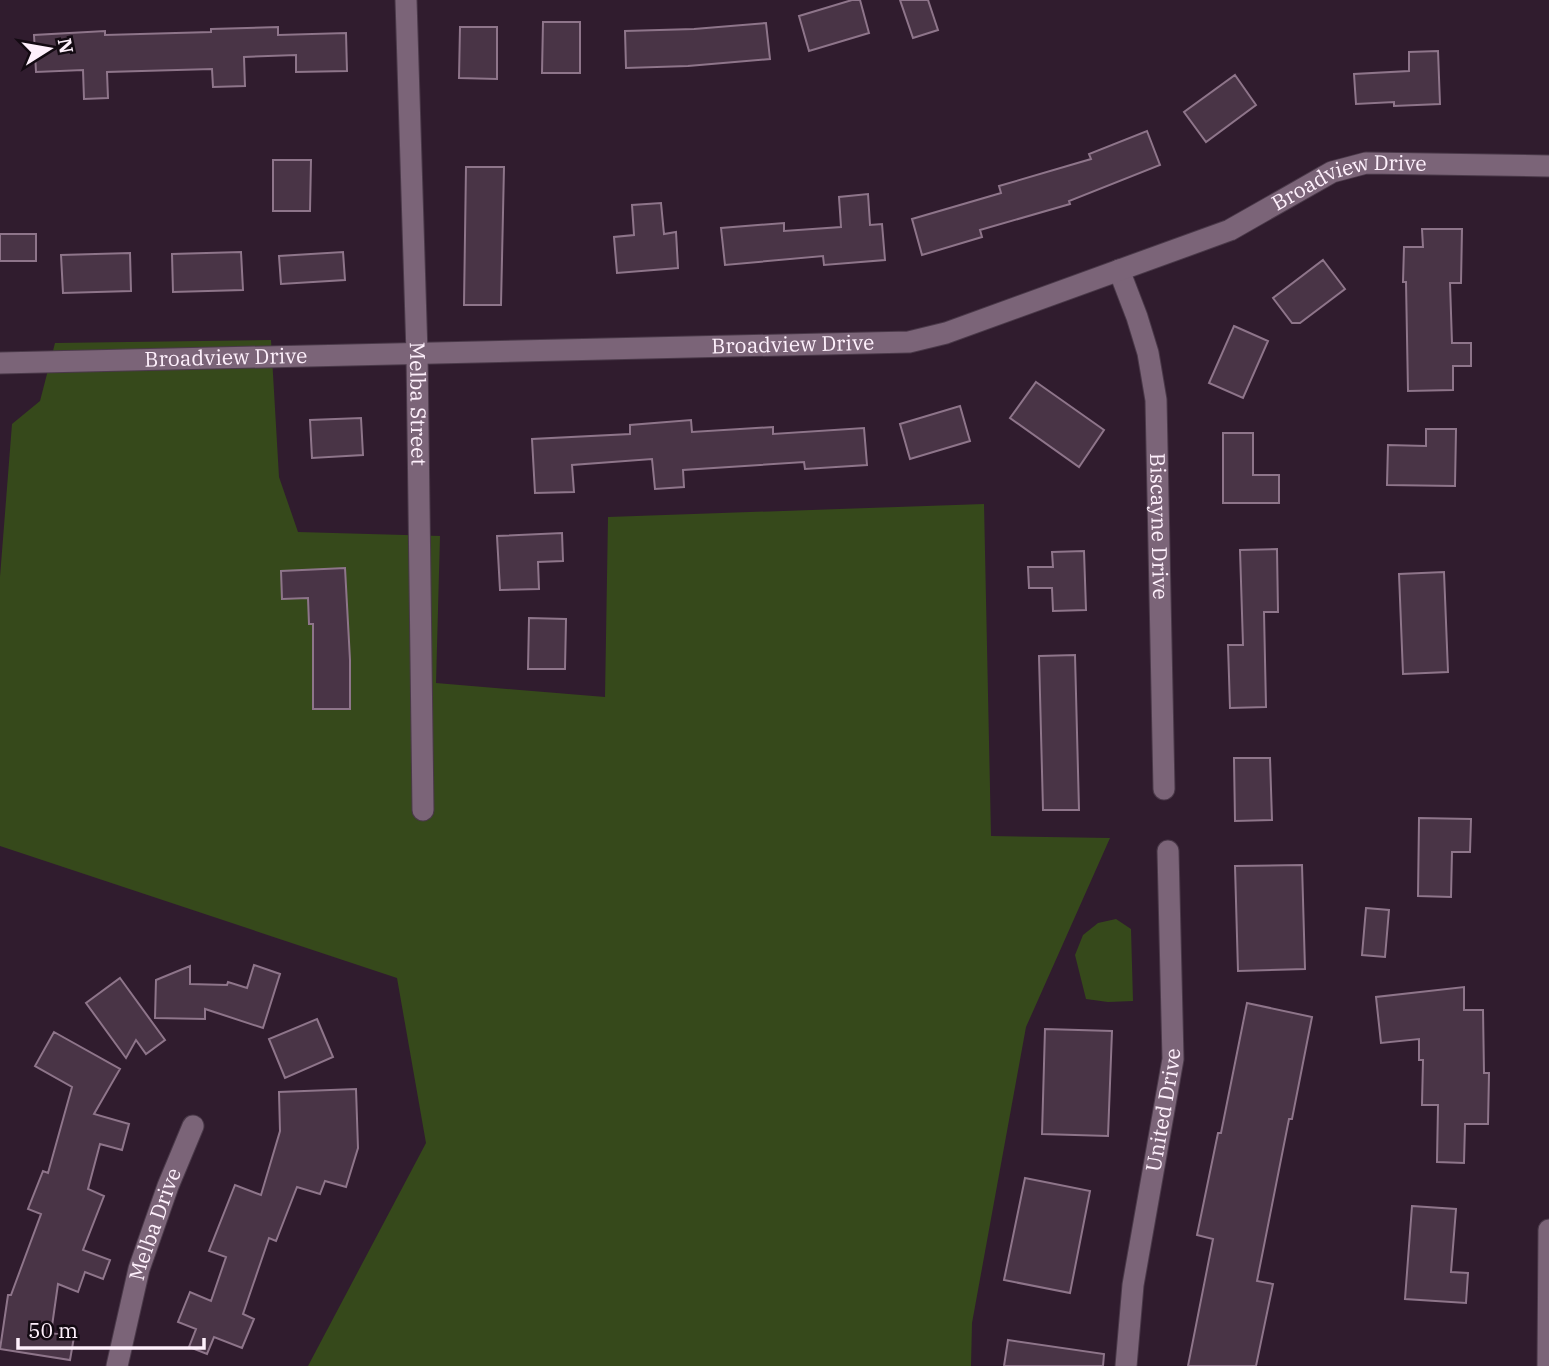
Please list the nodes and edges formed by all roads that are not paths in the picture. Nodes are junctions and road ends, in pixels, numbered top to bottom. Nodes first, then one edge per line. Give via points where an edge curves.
1 (406, 0) edge
2 (1549, 166) edge
3 (1119, 270) junction
4 (417, 354) junction
5 (0, 363) edge
6 (1164, 789) dead end
7 (423, 810) dead end
8 (1168, 851) dead end
9 (193, 1126) dead end
10 (1549, 1230) edge
11 (117, 1366) edge
12 (1126, 1366) edge
13 (1548, 1366) edge

1 - 4 street, Melba Street
2 - 3 street, Broadview Drive via 1349,166 1230,230
3 - 4 street, Broadview Drive via 909,342
3 - 6 street, Biscayne Drive via 1148,353 1156,400
4 - 5 street, Broadview Drive
4 - 7 street, Melba Street
8 - 12 street, United Drive via 1173,1059 1133,1285
9 - 11 street, Melba Drive via 139,1269
10 - 13 street

